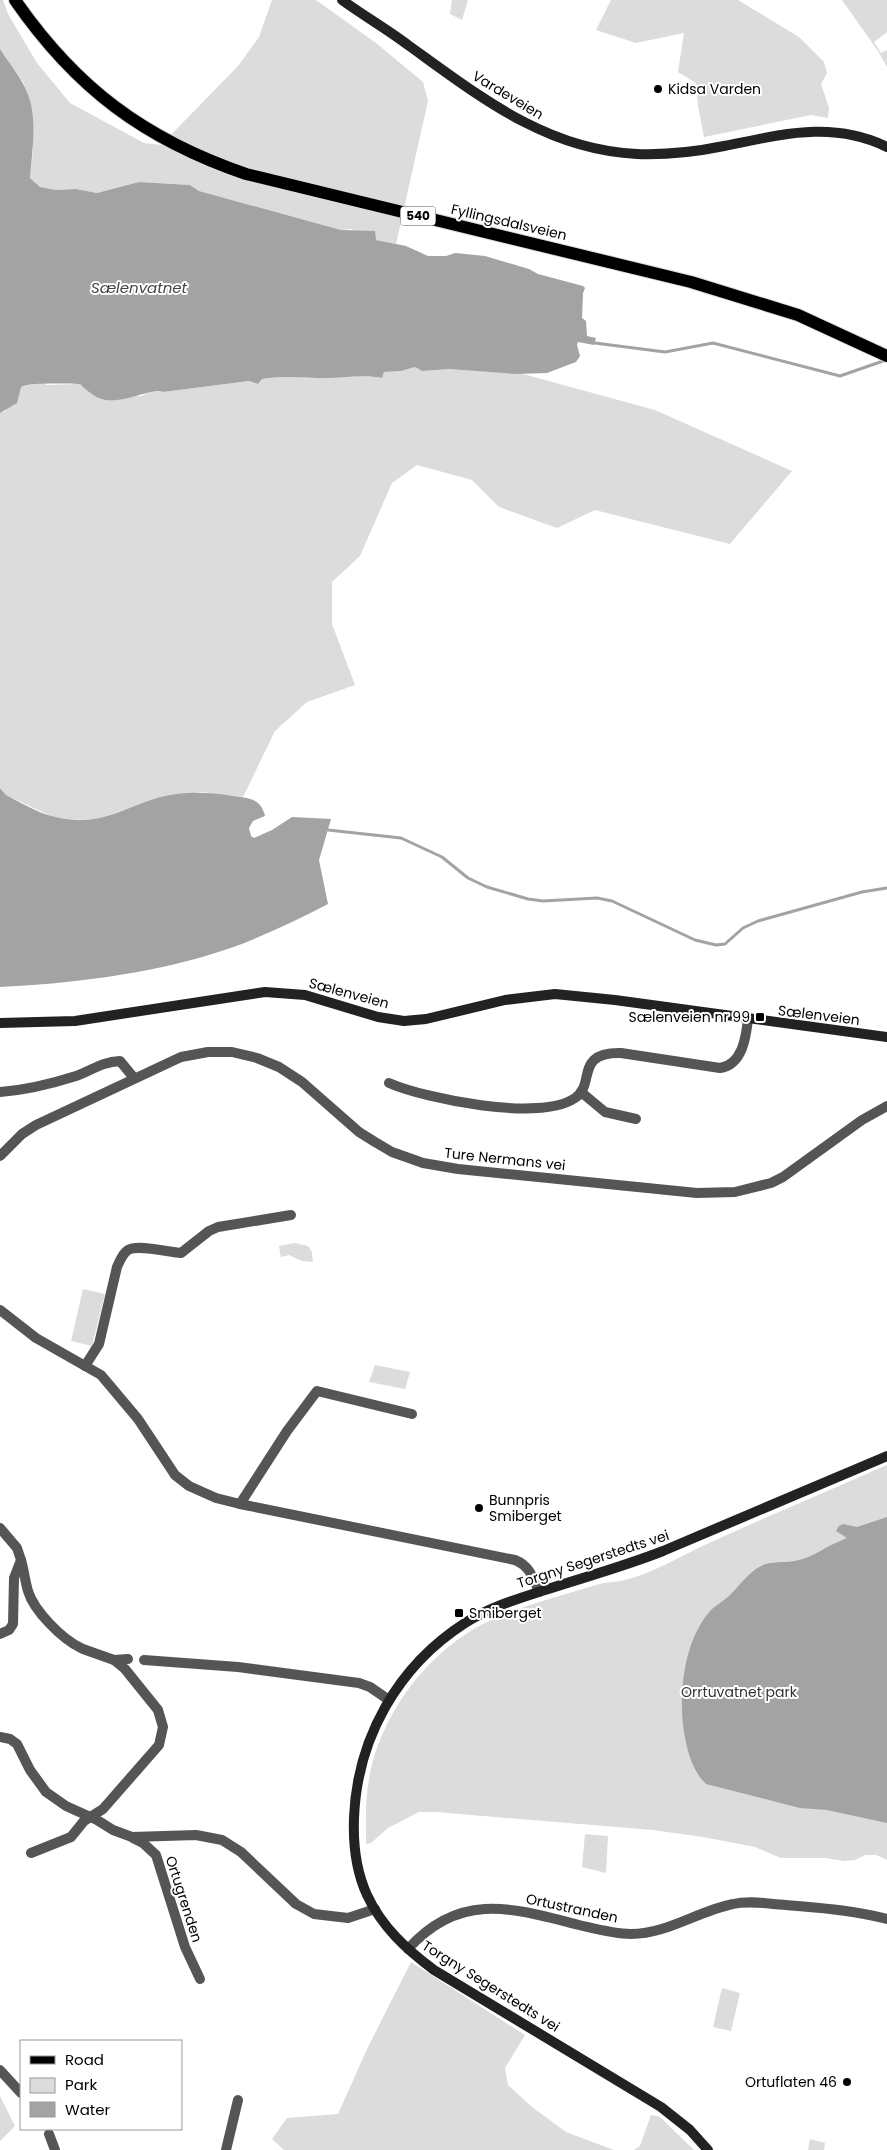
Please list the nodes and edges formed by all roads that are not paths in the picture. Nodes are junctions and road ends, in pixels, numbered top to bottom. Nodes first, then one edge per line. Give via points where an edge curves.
1 (15, 0) edge
2 (342, 0) edge
3 (887, 147) edge
4 (870, 348) junction
5 (887, 356) edge
6 (887, 362) edge
7 (748, 1019) junction
8 (0, 1023) edge
9 (887, 1037) edge
10 (134, 1078) junction
11 (389, 1083) dead end
12 (0, 1092) edge
13 (581, 1092) junction
14 (887, 1106) edge
15 (636, 1119) dead end
16 (0, 1156) edge
17 (291, 1215) dead end
18 (0, 1310) edge
19 (85, 1366) junction
20 (412, 1414) dead end
21 (887, 1456) edge
22 (240, 1504) junction
23 (0, 1528) edge
24 (21, 1560) junction
25 (539, 1592) junction
26 (0, 1634) edge
27 (128, 1659) dead end
28 (114, 1660) junction
29 (144, 1660) dead end
30 (388, 1700) junction
31 (0, 1737) edge
32 (92, 1817) junction
33 (132, 1837) junction
34 (31, 1853) dead end
35 (375, 1909) junction
36 (887, 1918) edge
37 (408, 1949) junction
38 (200, 1979) dead end
39 (0, 2070) edge
40 (20, 2092) edge
41 (238, 2100) dead end
42 (49, 2134) dead end
43 (55, 2150) edge
44 (226, 2150) edge
45 (708, 2150) edge

1 - 4 main road, Fyllingsdalsveien / 540 via 38,32 88,86 142,127 194,155 261,178 740,296 798,315
2 - 3 main road, Vardeveien via 500,110 533,128 565,140 605,150 660,154 813,131 847,134
4 - 5 main road, Fyllingsdalsveien / 540
4 - 6 main road, Fyllingsdalsveien / 540
7 - 8 main road, Sælenveien via 554,994 505,1000 426,1019 404,1021 378,1017 305,995 264,992 76,1022
7 - 9 main road, Sælenveien
7 - 13 street via 743,1046 738,1057 727,1067 606,1053 599,1056 589,1069
10 - 12 street via 120,1061 105,1062 59,1081
10 - 14 street, Ture Nermans vei via 181,1057 232,1052 279,1067 302,1082 359,1132 408,1159 452,1168 697,1193 735,1192 771,1183
10 - 16 street, Ture Nermans vei via 36,1125
11 - 13 street via 409,1091 497,1107 553,1107 566,1104
13 - 15 street via 605,1112
17 - 19 street via 218,1227 181,1253 141,1248 128,1250 118,1267 99,1344
18 - 19 street via 36,1338
19 - 22 street via 101,1374 126,1403 175,1474 189,1486
20 - 22 street via 317,1391
21 - 25 main road, Torgny Segerstedts vei via 664,1551
22 - 25 street via 515,1560 532,1573
23 - 24 street via 17,1548
24 - 26 street via 14,1578 13,1624
24 - 28 street via 28,1590 38,1608 67,1640
25 - 30 main road, Torgny Segerstedts vei via 495,1607 446,1635 415,1664
27 - 28 street
28 - 32 street via 126,1669 158,1710 162,1735 154,1751 103,1809
29 - 30 street via 238,1667 359,1683
30 - 35 main road, Torgny Segerstedts vei via 362,1762 354,1808 355,1855
31 - 32 street, Ortugrenden via 17,1744 46,1792 66,1806
32 - 33 street, Ortugrenden
32 - 34 street via 66,1840
33 - 35 street, Ortugrenden via 196,1835 222,1840 241,1852 296,1904 314,1914 348,1918
33 - 38 street, Ortugrenden via 156,1855 185,1947
35 - 37 main road, Torgny Segerstedts vei via 384,1924
36 - 37 street, Ortustranden via 847,1910 735,1904 678,1924 631,1934 509,1909 486,1908 449,1917
37 - 45 main road, Torgny Segerstedts vei via 456,1984 660,2107 690,2130
39 - 40 street
41 - 44 street
42 - 43 street

